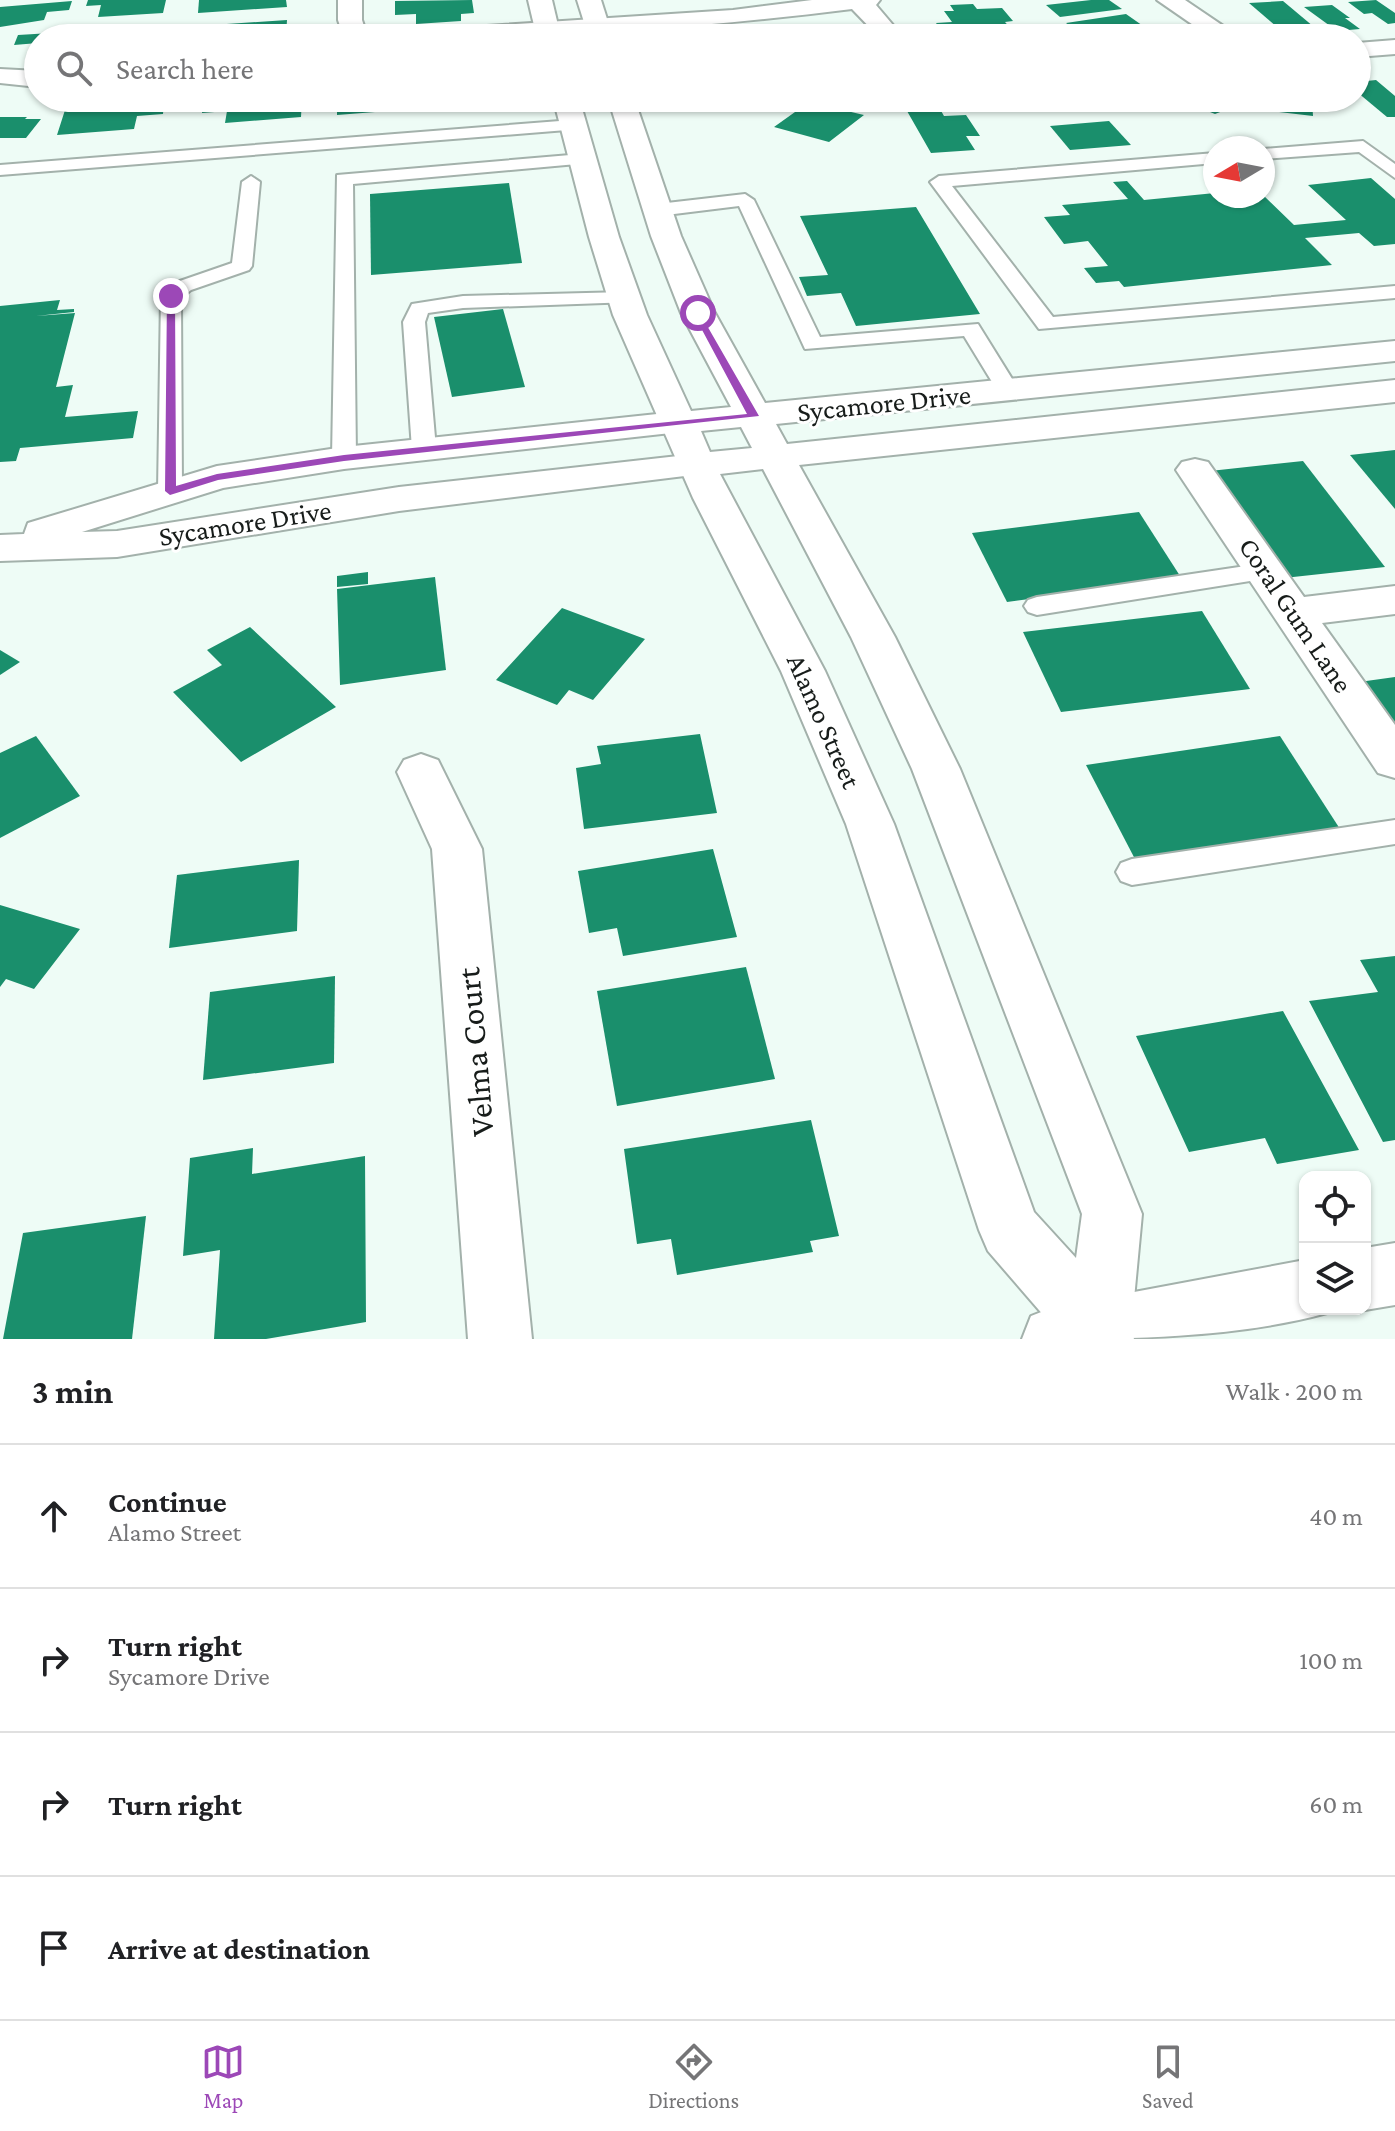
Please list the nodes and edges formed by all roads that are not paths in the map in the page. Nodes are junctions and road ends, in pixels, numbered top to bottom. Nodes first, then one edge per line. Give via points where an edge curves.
1 (350, 0) edge
2 (540, 0) edge
3 (589, 0) edge
4 (1169, 0) edge
5 (861, 1) edge
6 (351, 24) edge
7 (546, 24) edge
8 (596, 24) edge
9 (670, 24) edge
10 (882, 24) edge
11 (1207, 24) edge
12 (1395, 47) edge
13 (1371, 49) edge
14 (4, 76) dead end
15 (24, 78) edge
16 (569, 112) edge
17 (626, 112) edge
18 (1275, 153) edge
19 (582, 159) junction
20 (1203, 159) edge
21 (0, 170) edge
22 (1395, 173) edge
23 (251, 182) dead end
24 (658, 210) junction
25 (1395, 292) edge
26 (625, 298) junction
27 (1395, 351) edge
28 (1008, 390) junction
29 (1395, 391) edge
30 (764, 437) junction
31 (686, 444) junction
32 (424, 449) junction
33 (344, 458) junction
34 (1195, 470) dead end
35 (170, 491) junction
36 (0, 546) edge
37 (1266, 571) junction
38 (1395, 600) edge
39 (1037, 606) dead end
40 (1294, 612) junction
41 (1395, 761) edge
42 (421, 772) dead end
43 (1395, 832) edge
44 (1132, 872) dead end
45 (1395, 1274) edge
46 (1371, 1278) edge
47 (1299, 1292) edge
48 (1085, 1336) edge
49 (500, 1339) edge

1 - 6 main road
2 - 7 main road
3 - 8 main road
4 - 11 main road
5 - 9 main road
5 - 10 main road
12 - 13 main road
14 - 15 main road
16 - 19 main road, Alamo Street
16 - 21 lane
17 - 24 main road
18 - 22 lane via 1363,146
19 - 26 main road, Alamo Street
19 - 33 lane via 344,179
20 - 25 lane via 939,182 1047,324
23 - 35 lane via 242,266 184,286 171,296
24 - 28 lane via 745,200 813,344 970,329
24 - 30 main road via 698,313
26 - 31 main road, Alamo Street
26 - 32 lane via 419,308 414,322
27 - 28 main road, Sycamore Drive
28 - 30 main road, Sycamore Drive
29 - 30 main road, Sycamore Drive
30 - 31 main road, Sycamore Drive
30 - 48 main road via 873,637 936,769 1112,1214
31 - 32 main road, Sycamore Drive
31 - 36 main road, Sycamore Drive via 399,499 117,544
31 - 48 main road, Alamo Street via 803,671 870,824 1010,1230
32 - 33 main road, Sycamore Drive
33 - 35 main road, Sycamore Drive via 217,477
34 - 37 main road, Coral Gum Lane
35 - 36 main road, Sycamore Drive
37 - 39 lane
37 - 40 main road, Coral Gum Lane
38 - 40 main road
40 - 41 main road, Coral Gum Lane
42 - 49 main road, Velma Court via 457,849
43 - 44 lane
45 - 46 main road
47 - 48 main road

